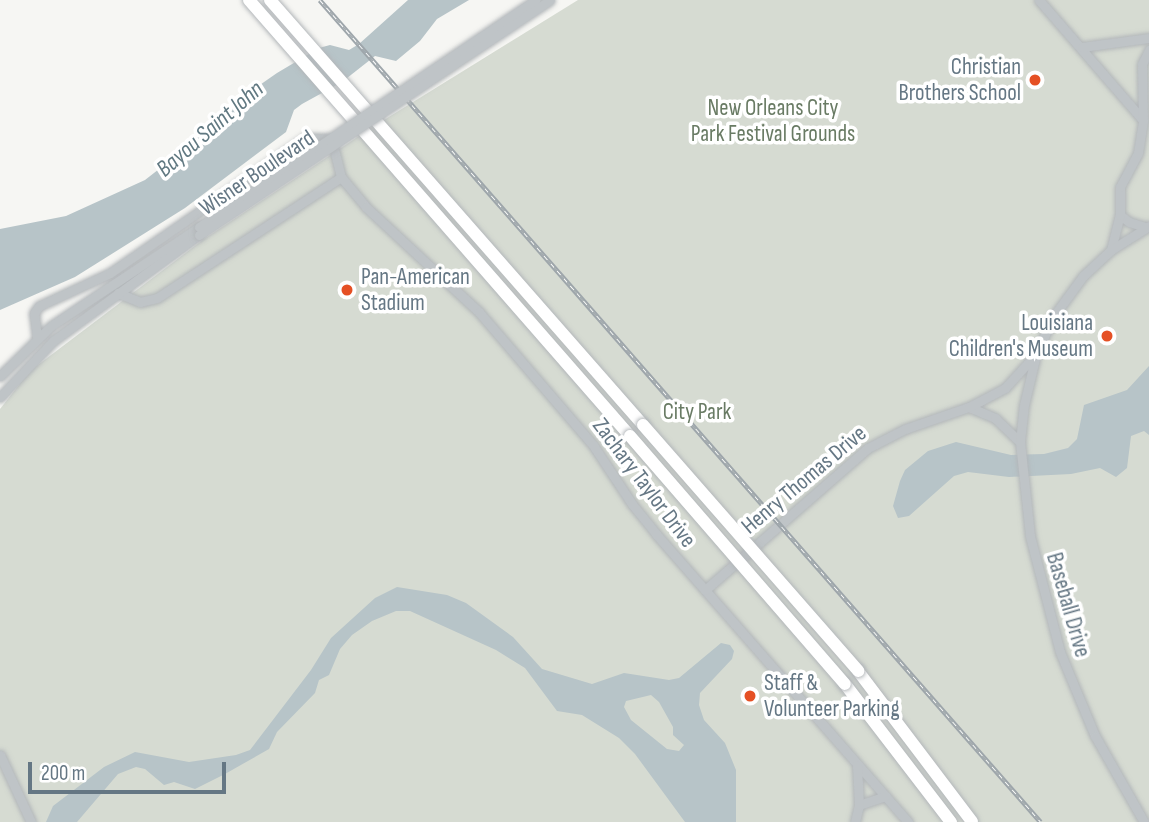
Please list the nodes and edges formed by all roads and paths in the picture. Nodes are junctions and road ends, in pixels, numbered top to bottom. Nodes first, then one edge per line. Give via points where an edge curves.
1 (250, 0) edge
2 (270, 0) edge
3 (536, 0) edge
4 (550, 0) edge
5 (1039, 0) edge
6 (1149, 38) edge
7 (1082, 47) junction
8 (1149, 50) edge
9 (1143, 120) junction
10 (341, 177) junction
11 (1120, 215) junction
12 (1147, 226) edge
13 (199, 231) junction
14 (1111, 250) junction
15 (135, 282) junction
16 (118, 293) junction
17 (140, 302) junction
18 (35, 320) junction
19 (51, 326) junction
20 (37, 337) junction
21 (1036, 354) junction
22 (0, 376) edge
23 (2, 390) edge
24 (969, 407) junction
25 (1021, 446) junction
26 (705, 590) junction
27 (0, 755) edge
28 (856, 765) junction
29 (885, 796) junction
30 (859, 805) junction
31 (31, 822) edge
32 (855, 822) edge
33 (908, 822) edge
34 (951, 822) edge
35 (972, 822) edge
36 (1144, 822) edge

1 - 34 highway, bridge via 845,684
2 - 35 highway, bridge via 859,671
3 - 13 street, Wisner Boulevard, bridge
4 - 13 street, Wisner Boulevard, bridge
5 - 7 street
6 - 7 street
7 - 9 street
8 - 9 street via 1142,64
9 - 11 street via 1138,153 1120,187
10 - 17 street via 157,298
10 - 18 street, Zachary Taylor Drive via 333,145 327,139 306,138 110,273 39,306
10 - 26 street, Zachary Taylor Drive via 392,233 479,312 593,445 632,504
11 - 12 street
11 - 14 street
12 - 14 street, Henry Thomas Drive
13 - 15 street, Wisner Boulevard
13 - 19 street, Wisner Boulevard
14 - 21 street, Henry Thomas Drive via 1065,299
15 - 16 street, Wisner Boulevard
15 - 17 street
16 - 17 street
16 - 23 street, Wisner Boulevard via 53,341
18 - 19 street
18 - 20 street
19 - 20 street, Wisner Boulevard
20 - 22 street, Wisner Boulevard
21 - 24 street, Henry Thomas Drive via 1005,388
21 - 25 street, Baseball Drive via 1024,405
24 - 25 street via 995,418
24 - 26 street, Henry Thomas Drive via 868,447
25 - 36 street, Baseball Drive via 1037,568 1067,671 1095,736
26 - 28 street, Zachary Taylor Drive
27 - 31 street
28 - 29 street, Zachary Taylor Drive
28 - 30 street
29 - 30 street
29 - 33 street, Zachary Taylor Drive
30 - 32 street

